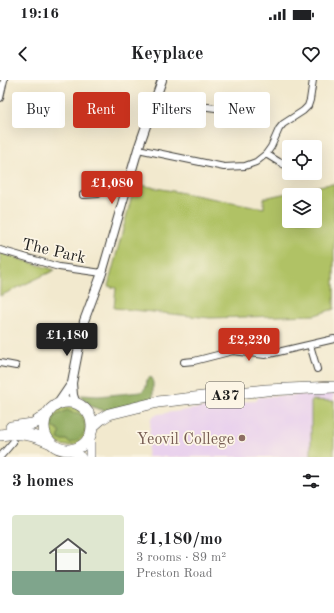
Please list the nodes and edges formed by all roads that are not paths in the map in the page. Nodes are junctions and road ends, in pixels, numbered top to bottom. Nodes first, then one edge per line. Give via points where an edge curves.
1 (4, 80) edge
2 (162, 80) edge
3 (313, 80) edge
4 (158, 92) edge
5 (0, 98) edge
6 (146, 128) edge
7 (138, 149) junction
8 (266, 154) junction
9 (282, 164) edge
10 (127, 190) junction
11 (83, 195) dead end
12 (0, 250) edge
13 (102, 273) junction
14 (334, 339) edge
15 (310, 345) junction
16 (184, 362) dead end
17 (0, 363) edge
18 (16, 366) dead end
19 (317, 370) dead end
20 (72, 383) junction
21 (334, 387) edge
22 (76, 404) junction
23 (57, 405) junction
24 (86, 410) junction
25 (48, 414) junction
26 (109, 414) junction
27 (0, 428) edge
28 (91, 431) junction
29 (7, 442) edge
30 (51, 442) junction
31 (71, 450) junction
32 (0, 457) edge
33 (80, 457) edge
34 (90, 457) edge

1 - 5 street
2 - 4 street
3 - 8 street via 308,106 283,124
6 - 7 street
7 - 8 street via 224,167 245,166
7 - 10 street
8 - 9 street
10 - 11 street via 108,183 98,194
10 - 13 street
12 - 13 street, The Park via 59,267
13 - 20 street via 84,321
14 - 15 street
15 - 16 street via 265,355 233,351
15 - 19 street
17 - 18 street
20 - 22 street
20 - 23 street
21 - 26 highway, A37 via 266,390 168,401
22 - 23 highway via 67,402
22 - 24 highway, A37
23 - 25 highway
24 - 26 highway, A37
24 - 28 highway via 91,420
25 - 27 highway via 30,425
25 - 30 highway via 45,429
26 - 28 highway, A37
28 - 31 highway, A37 via 82,446
28 - 34 main road
29 - 30 highway via 21,433
29 - 32 street
30 - 31 highway via 59,448
31 - 33 main road

